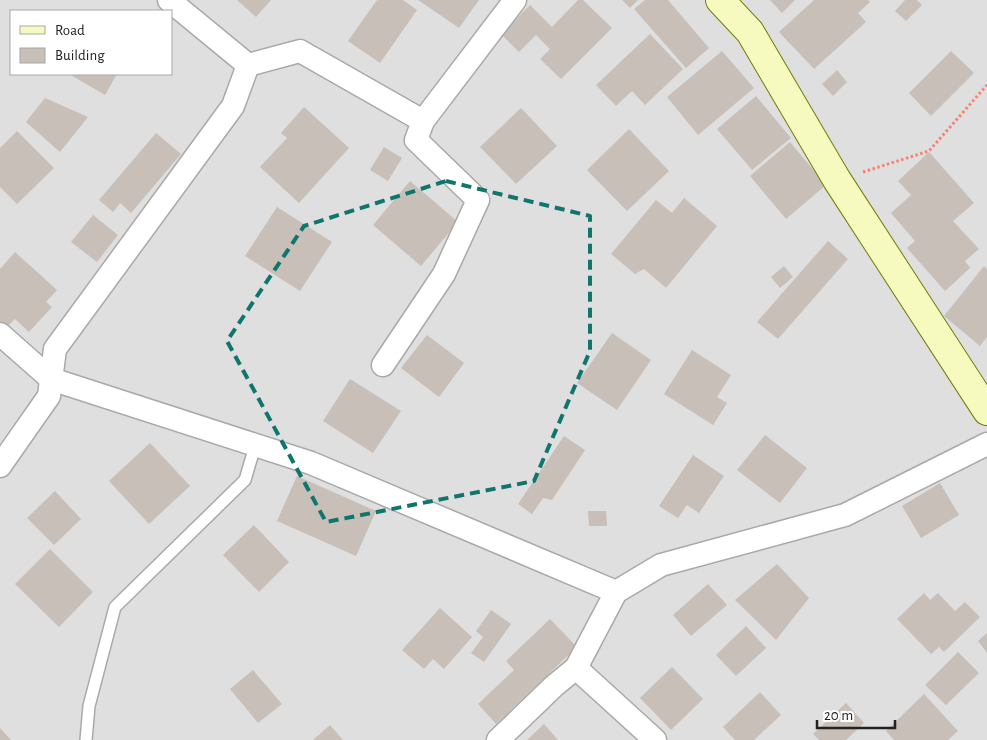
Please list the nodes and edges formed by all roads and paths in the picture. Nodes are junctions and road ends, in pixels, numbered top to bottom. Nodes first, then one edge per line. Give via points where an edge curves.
1 (170, 0) edge
2 (515, 0) edge
3 (720, 0) edge
4 (248, 65) junction
5 (987, 85) edge
6 (423, 121) junction
7 (836, 180) junction
8 (0, 334) edge
9 (383, 364) dead end
10 (50, 379) junction
11 (987, 410) edge
12 (9, 440) edge
13 (987, 444) edge
14 (255, 446) junction
15 (0, 466) edge
16 (616, 592) junction
17 (576, 668) junction
18 (86, 740) edge
19 (498, 740) edge
20 (655, 740) edge

1 - 4 street
2 - 6 street
3 - 7 street via 750,32
4 - 6 street via 300,51
4 - 10 street via 233,106 55,349
5 - 7 path via 929,151
6 - 9 street via 416,140 478,200 444,274
7 - 11 street
8 - 10 street
10 - 12 street via 49,396
10 - 14 street
12 - 15 street
13 - 16 street via 845,515 661,565
14 - 16 street via 310,463
14 - 18 lane via 245,480 115,607 89,706
16 - 17 street
17 - 19 street
17 - 20 street

